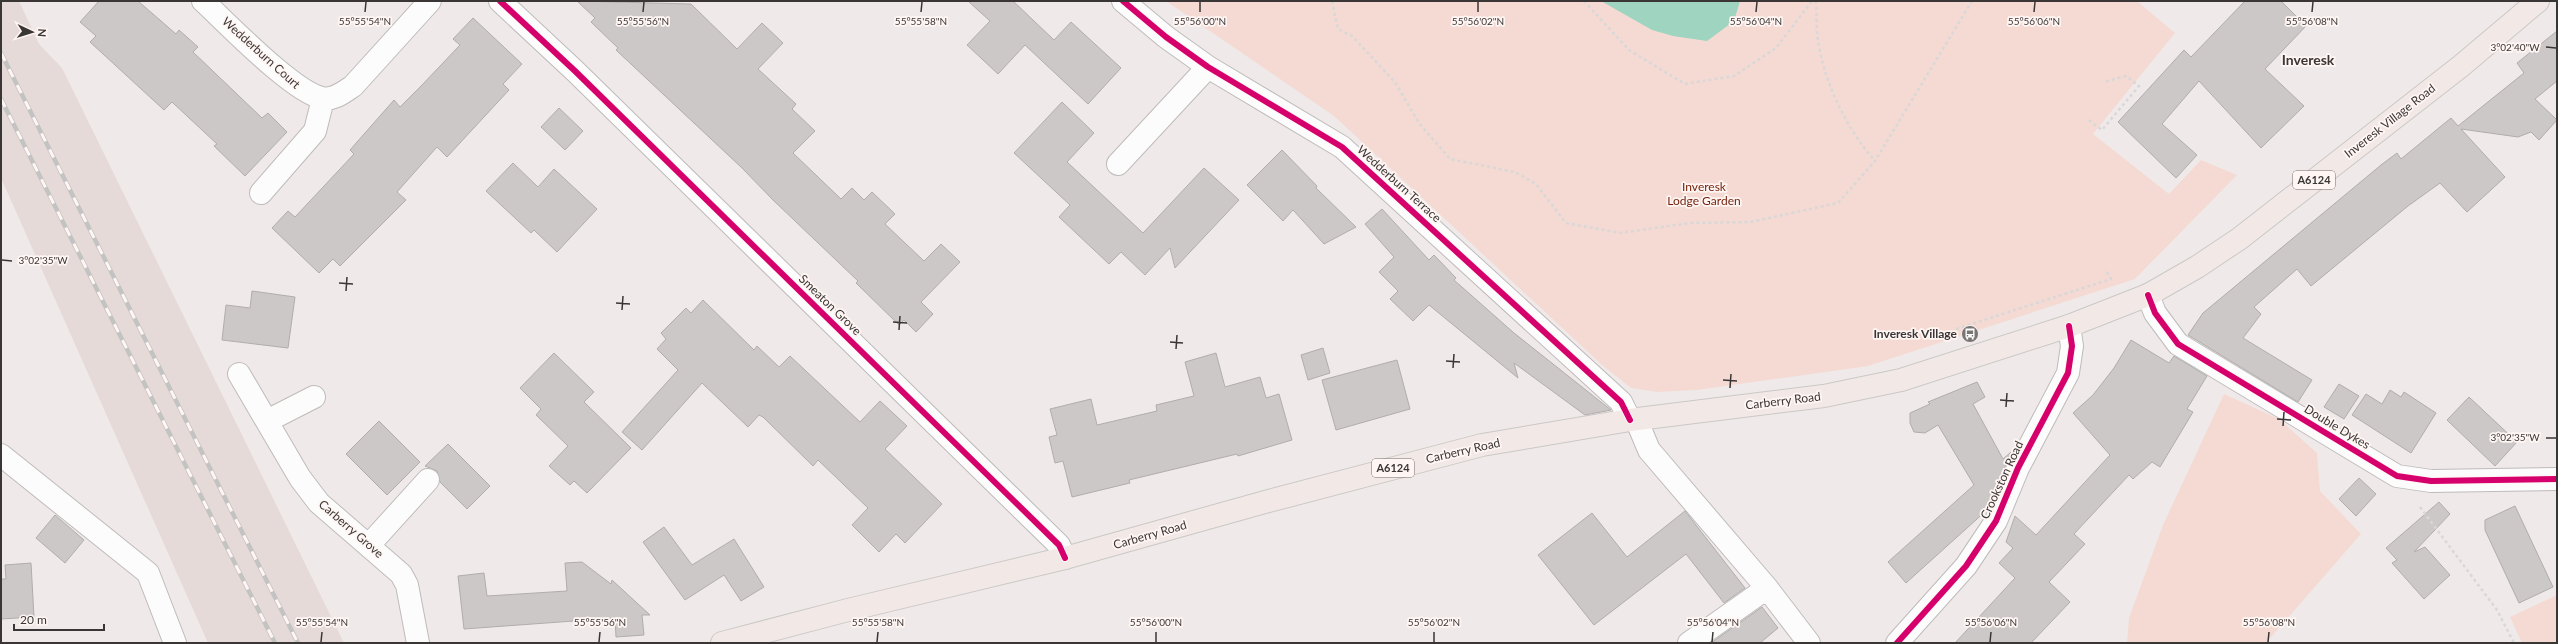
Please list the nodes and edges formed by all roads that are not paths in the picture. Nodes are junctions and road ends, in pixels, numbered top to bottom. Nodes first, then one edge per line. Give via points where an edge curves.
1 (203, 1) edge
2 (430, 1) edge
3 (500, 1) edge
4 (1123, 1) edge
5 (2538, 1) edge
6 (1208, 67) junction
7 (323, 99) junction
8 (1118, 164) dead end
9 (261, 193) dead end
10 (2148, 295) junction
11 (2069, 326) junction
12 (239, 374) dead end
13 (314, 397) dead end
14 (1633, 420) junction
15 (267, 421) junction
16 (1, 455) edge
17 (2557, 479) edge
18 (428, 480) dead end
19 (369, 544) junction
20 (1065, 558) junction
21 (1768, 588) junction
22 (175, 643) edge
23 (418, 643) edge
24 (722, 643) edge
25 (1689, 643) edge
26 (1809, 643) edge
27 (1897, 643) edge

1 - 7 street, Wedderburn Court via 300,89
2 - 7 street via 352,86 338,96
3 - 20 street, Smeaton Grove via 575,71 1058,545
4 - 6 street, Wedderburn Terrace via 1166,37
5 - 10 main road, Inveresk Village Road / A6124 via 2461,66 2239,238 2198,267
6 - 8 street
6 - 14 street, Wedderburn Terrace via 1342,147 1621,402
7 - 9 street via 315,131
10 - 11 main road, Inveresk Village Road / A6124
10 - 17 street, Double Dykes via 2155,313 2178,344 2397,476 2431,481
11 - 14 main road, Carberry Road / A6124 via 1901,380 1824,396
11 - 27 street, Crookston Road via 2072,346 2068,373 2018,468 1996,521 1966,566
12 - 15 street, Carberry Grove
13 - 15 street
14 - 20 main road, Carberry Road / A6124 via 1482,445
14 - 21 street, Wedderburn Terrace via 1650,450
15 - 19 street, Carberry Grove via 300,478 319,503
16 - 22 street via 148,573
18 - 19 street
19 - 23 street, Carberry Grove via 401,574 407,585
20 - 24 main road, Carberry Road / A6124
21 - 25 street
21 - 26 street, Wedderburn Terrace

